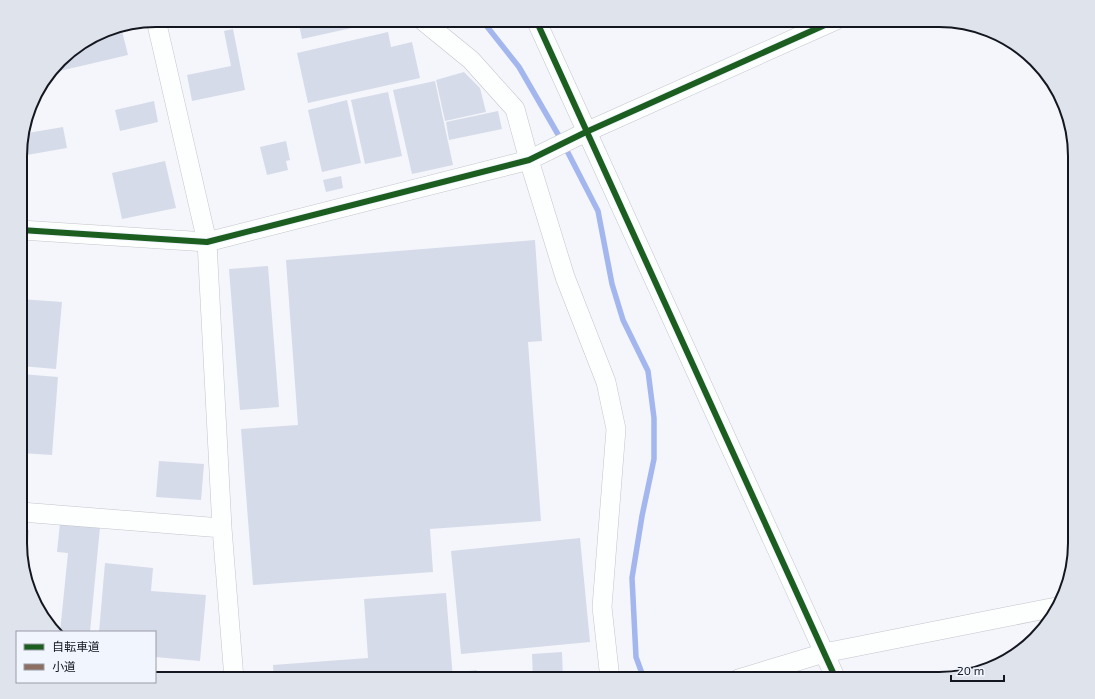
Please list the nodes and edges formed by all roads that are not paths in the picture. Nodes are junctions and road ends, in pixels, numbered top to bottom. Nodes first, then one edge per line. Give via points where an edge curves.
1 (158, 27) edge
2 (431, 27) edge
3 (539, 27) edge
4 (820, 27) edge
5 (586, 132) junction
6 (529, 160) junction
7 (27, 230) edge
8 (207, 242) junction
9 (27, 512) edge
10 (222, 528) junction
11 (1050, 608) edge
12 (824, 653) junction
13 (233, 672) edge
14 (609, 672) edge
15 (761, 672) edge
16 (833, 672) edge

1 - 8 street
2 - 6 street via 471,60 515,109
3 - 5 street
4 - 5 street
5 - 6 street
5 - 12 street
6 - 8 street
6 - 14 street via 565,277 606,382 616,429 602,607
7 - 8 street
8 - 10 street
9 - 10 street
10 - 13 street
11 - 12 street
12 - 15 street
12 - 16 street

